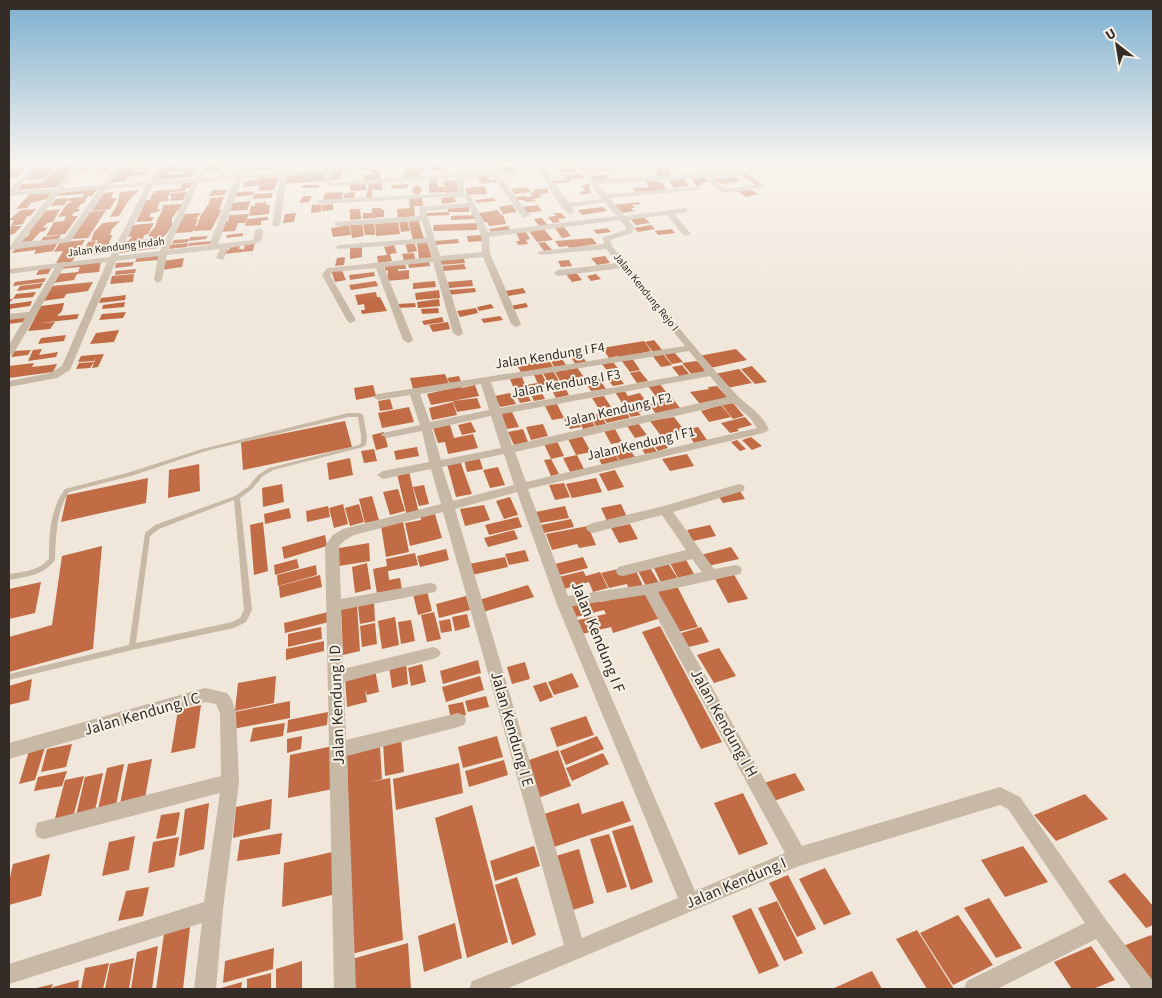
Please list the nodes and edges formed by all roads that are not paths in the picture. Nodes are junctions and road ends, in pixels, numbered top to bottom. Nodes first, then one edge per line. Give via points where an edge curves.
1 (42, 210) edge
2 (88, 210) edge
3 (137, 210) edge
4 (183, 210) edge
5 (227, 210) edge
6 (279, 210) edge
7 (422, 210) edge
8 (474, 210) edge
9 (522, 210) edge
10 (568, 210) edge
11 (615, 210) edge
12 (684, 210) dead end
13 (570, 212) dead end
14 (669, 212) junction
15 (526, 216) dead end
16 (426, 218) junction
17 (622, 218) junction
18 (338, 224) dead end
19 (276, 225) dead end
20 (258, 230) dead end
21 (687, 234) dead end
22 (485, 235) junction
23 (432, 240) junction
24 (225, 245) junction
25 (213, 246) junction
26 (608, 246) junction
27 (13, 247) edge
28 (339, 247) dead end
29 (164, 252) junction
30 (541, 253) dead end
31 (486, 254) junction
32 (114, 258) junction
33 (220, 258) dead end
34 (436, 259) junction
35 (379, 264) junction
36 (61, 265) junction
37 (624, 265) junction
38 (9, 271) edge
39 (558, 272) dead end
40 (158, 280) dead end
41 (33, 314) junction
42 (9, 317) edge
43 (351, 320) dead end
44 (516, 324) dead end
45 (458, 334) dead end
46 (408, 340) dead end
47 (691, 348) junction
48 (9, 353) edge
49 (712, 373) junction
50 (486, 380) junction
51 (9, 384) edge
52 (414, 392) junction
53 (378, 397) dead end
54 (735, 399) junction
55 (494, 412) junction
56 (426, 426) junction
57 (763, 427) joint
58 (387, 435) dead end
59 (508, 450) junction
60 (436, 465) junction
61 (383, 475) dead end
62 (522, 487) junction
63 (739, 488) dead end
64 (237, 497) junction
65 (448, 506) junction
66 (665, 510) junction
67 (593, 528) dead end
68 (696, 553) junction
69 (735, 570) dead end
70 (623, 571) dead end
71 (711, 575) junction
72 (9, 577) edge
73 (430, 588) dead end
74 (649, 588) junction
75 (564, 602) junction
76 (334, 606) junction
77 (132, 646) junction
78 (433, 653) dead end
79 (9, 677) edge
80 (336, 677) junction
81 (458, 720) dead end
82 (338, 750) junction
83 (9, 751) edge
84 (230, 782) junction
85 (44, 830) dead end
86 (798, 857) junction
87 (690, 902) junction
88 (213, 909) junction
89 (1099, 927) junction
90 (576, 951) junction
91 (15, 972) edge
92 (205, 989) edge
93 (345, 989) edge
94 (483, 989) edge
95 (975, 989) edge
96 (1145, 989) edge

1 - 27 street
2 - 27 street via 67,240
3 - 32 street
4 - 29 street
5 - 25 street
6 - 19 street
7 - 16 street
8 - 22 street
9 - 15 street
10 - 13 street
11 - 17 street
12 - 14 street
14 - 17 street
14 - 21 street
16 - 18 street
16 - 23 street
17 - 22 street
17 - 26 street, Jalan Kendung Rejo I via 631,229 606,239
20 - 24 street, Jalan Kendung Indah via 256,241
22 - 31 street
23 - 28 street
23 - 34 street
24 - 25 street, Jalan Kendung Indah
24 - 33 street
25 - 29 street, Jalan Kendung Indah
26 - 30 street
26 - 37 street, Jalan Kendung Rejo I
29 - 32 street, Jalan Kendung Indah
29 - 40 street
31 - 34 street
31 - 44 street
32 - 36 street, Jalan Kendung Indah
32 - 51 street via 66,368 53,376
34 - 35 street
34 - 45 street
35 - 43 street via 334,268 327,272
35 - 46 street
36 - 38 street, Jalan Kendung Indah
36 - 41 street
37 - 39 street
37 - 47 street, Jalan Kendung Rejo I
41 - 42 street
41 - 48 street
47 - 49 street, Jalan Kendung Rejo I
47 - 50 street, Jalan Kendung I F4
49 - 54 street, Jalan Kendung Rejo I
49 - 55 street, Jalan Kendung I F3
50 - 52 street, Jalan Kendung I F4
50 - 55 street, Jalan Kendung I F
52 - 53 street, Jalan Kendung I F4
52 - 56 street, Jalan Kendung I E
54 - 57 street, Jalan Kendung Rejo I
54 - 59 street, Jalan Kendung I F2
55 - 56 street, Jalan Kendung I F3
55 - 59 street, Jalan Kendung I F
56 - 58 street, Jalan Kendung I F3
56 - 60 street, Jalan Kendung I E
57 - 62 street, Jalan Kendung I F1 via 760,432
59 - 60 street, Jalan Kendung I F2
59 - 62 street, Jalan Kendung I F
60 - 61 street, Jalan Kendung I F2
60 - 65 street, Jalan Kendung I E
62 - 65 street
62 - 75 street, Jalan Kendung I F
63 - 66 street
64 - 72 lane via 271,469 361,446 364,436 360,415 348,414 204,450 129,475 68,490 62,498 52,537 52,560 44,569
64 - 77 lane via 157,527 147,536
64 - 77 lane via 248,610 243,620 234,625
65 - 76 street, Jalan Kendung I D via 339,537 332,546
65 - 90 street, Jalan Kendung I E
66 - 67 street
66 - 68 street
68 - 70 street
68 - 71 street
69 - 71 street
71 - 74 street
73 - 76 street
74 - 75 street
74 - 86 street, Jalan Kendung I H
75 - 87 street, Jalan Kendung I F
76 - 80 street, Jalan Kendung I D
77 - 79 lane
78 - 80 street
80 - 82 street, Jalan Kendung I D
81 - 82 street
82 - 93 street, Jalan Kendung I D
83 - 84 street, Jalan Kendung I C via 205,695 214,696 221,698 228,713
84 - 85 street
84 - 88 street, Jalan Kendung I C
86 - 87 street, Jalan Kendung I
86 - 89 street, Jalan Kendung I via 1000,796 1014,803
87 - 90 street, Jalan Kendung I
88 - 91 street
88 - 92 street, Jalan Kendung I C
89 - 95 street
89 - 96 street
90 - 94 street, Jalan Kendung I

